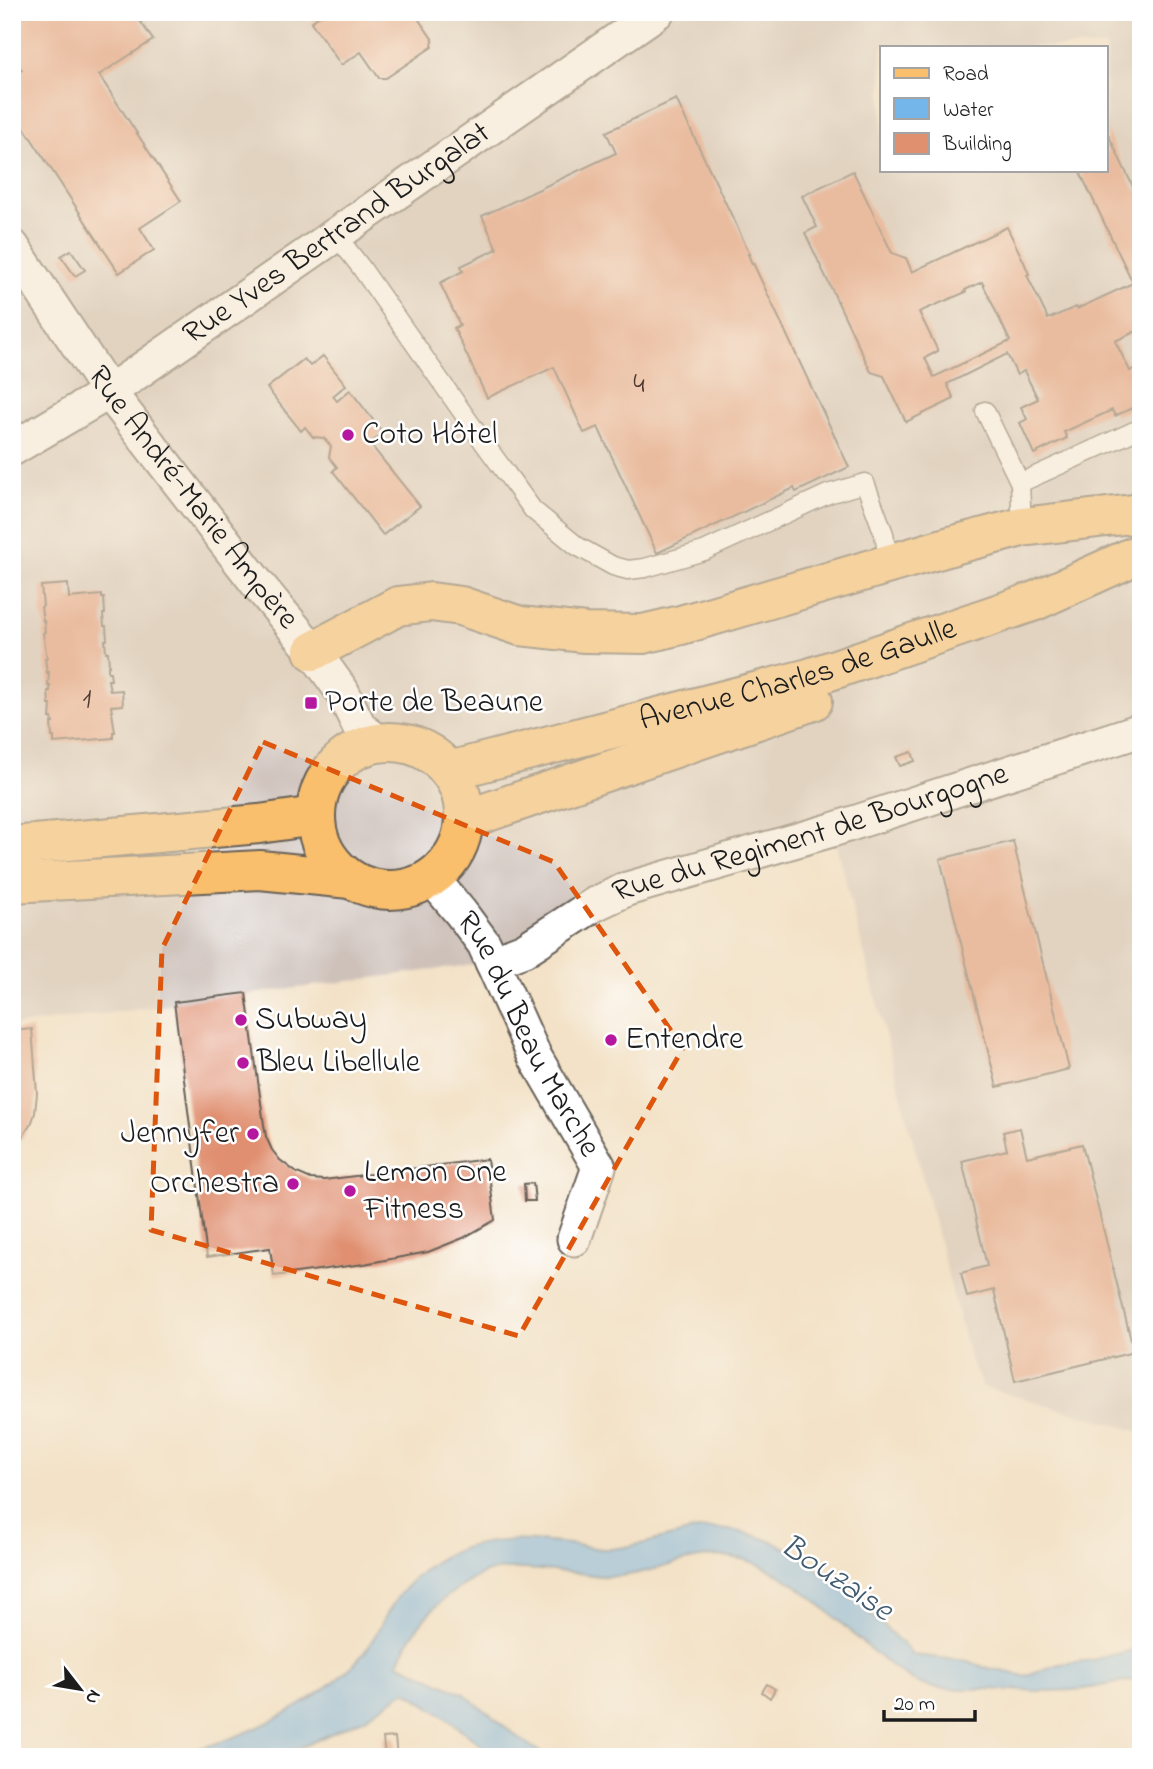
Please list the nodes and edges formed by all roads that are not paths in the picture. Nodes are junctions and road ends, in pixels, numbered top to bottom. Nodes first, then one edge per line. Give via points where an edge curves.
1 (657, 12) edge
2 (335, 235) junction
3 (12, 246) edge
4 (109, 392) junction
5 (985, 411) dead end
6 (1141, 428) edge
7 (12, 449) edge
8 (1020, 484) junction
9 (1141, 513) edge
10 (1023, 527) junction
11 (1141, 554) edge
12 (889, 564) junction
13 (1141, 569) edge
14 (313, 651) junction
15 (1141, 730) edge
16 (380, 743) junction
17 (449, 771) junction
18 (315, 816) junction
19 (464, 820) junction
20 (12, 846) edge
21 (432, 877) junction
22 (350, 879) junction
23 (12, 883) edge
24 (492, 962) junction
25 (574, 1239) dead end

1 - 2 street, Rue Yves Bertrand Burgalat
2 - 4 street, Rue Yves Bertrand Burgalat
2 - 12 lane via 533,510 577,546 613,566 645,568 704,551 828,494 865,483 884,534
3 - 4 street, Rue André-Marie Ampère
4 - 7 street, Rue Yves Bertrand Burgalat
4 - 14 street, Rue André-Marie Ampère
5 - 8 lane
6 - 8 lane
8 - 10 lane
9 - 10 main road
10 - 12 main road
11 - 17 main road, Avenue Charles de Gaulle via 1035,601 809,678
12 - 14 main road via 643,634 520,626 431,602 398,606
13 - 19 main road, Avenue Charles de Gaulle via 836,693
14 - 16 street, Rue André-Marie Ampère via 342,691 360,728
15 - 24 street, Rue du Regiment de Bourgogne via 832,830 627,889 524,950
16 - 17 main road via 406,744 430,753
16 - 18 main road via 359,748 342,760 318,795
17 - 19 main road via 460,794
18 - 20 main road
18 - 22 main road via 320,841 332,863
19 - 21 main road via 449,862
21 - 22 main road via 391,891
21 - 24 street, Rue du Beau Marche via 484,944
22 - 23 main road via 260,870
24 - 25 street, Rue du Beau Marche via 535,1056 599,1167

